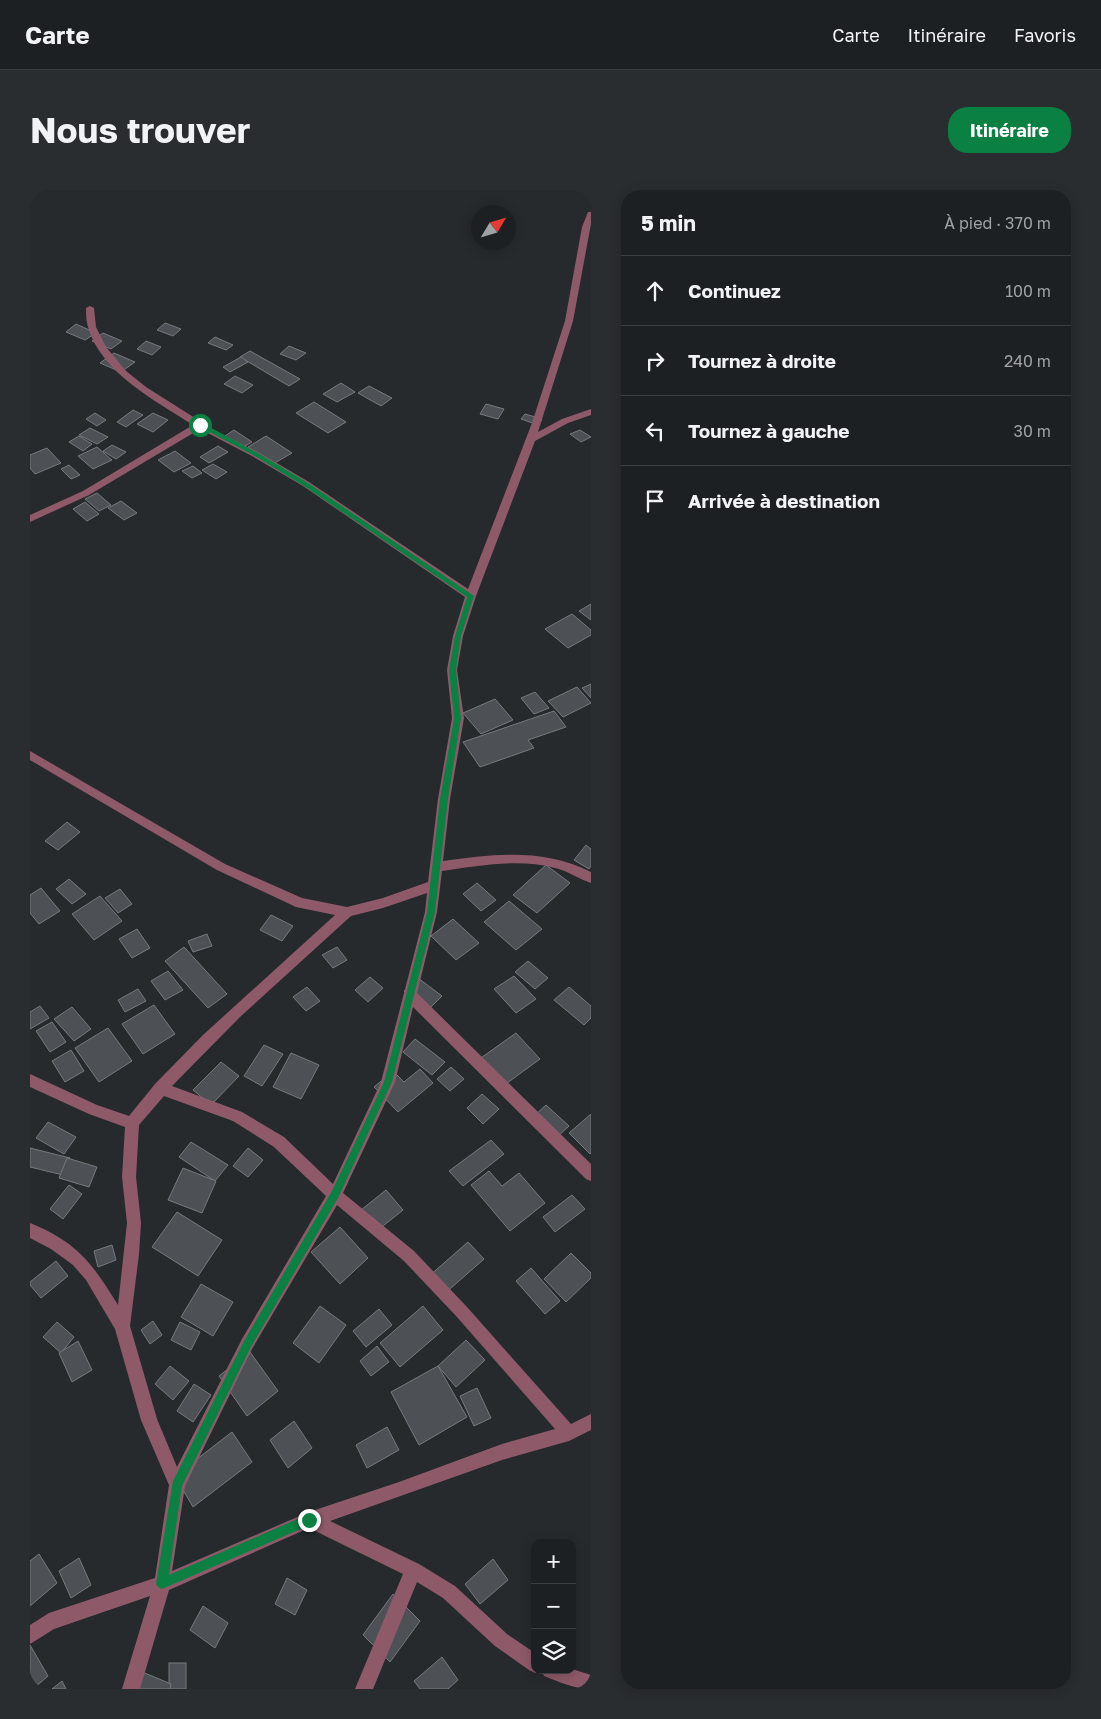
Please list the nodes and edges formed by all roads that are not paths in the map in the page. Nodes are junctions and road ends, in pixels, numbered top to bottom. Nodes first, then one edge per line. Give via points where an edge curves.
1 (591, 214) edge
2 (90, 308) dead end
3 (591, 412) edge
4 (200, 425) junction
5 (530, 440) junction
6 (30, 519) edge
7 (471, 596) junction
8 (30, 754) edge
9 (437, 867) junction
10 (591, 878) edge
11 (435, 885) junction
12 (347, 912) junction
13 (409, 994) junction
14 (30, 1080) edge
15 (160, 1088) junction
16 (132, 1123) junction
17 (591, 1174) edge
18 (335, 1194) junction
19 (30, 1230) edge
20 (122, 1326) junction
21 (591, 1422) edge
22 (569, 1433) junction
23 (177, 1485) junction
24 (309, 1520) junction
25 (413, 1570) junction
26 (162, 1584) junction
27 (30, 1635) edge
28 (531, 1661) edge
29 (562, 1674) edge
30 (591, 1684) edge
31 (132, 1689) edge
32 (364, 1689) edge

1 - 5 street via 569,320
2 - 4 street via 92,327 102,348 123,374
3 - 5 street via 565,421
4 - 6 street via 86,493
4 - 7 street via 294,476
5 - 7 street
7 - 9 street via 458,636 452,670 458,718 444,799
8 - 12 street via 221,867 300,904
9 - 10 street via 503,858 547,860
9 - 11 street
11 - 12 street
11 - 13 street
12 - 15 street via 243,1004
13 - 17 street
13 - 18 street via 388,1082
14 - 16 street via 94,1110
15 - 16 street
15 - 18 street via 237,1116 279,1142
16 - 20 street via 128,1177 134,1223
18 - 22 street via 409,1256
18 - 23 street via 247,1344
19 - 20 street via 78,1260
20 - 23 street via 149,1420
21 - 22 street
22 - 24 street via 502,1452
23 - 26 street
24 - 25 street
24 - 26 street
25 - 28 street via 449,1592 501,1640
25 - 32 street
26 - 27 street via 49,1622
26 - 31 street
29 - 30 street

